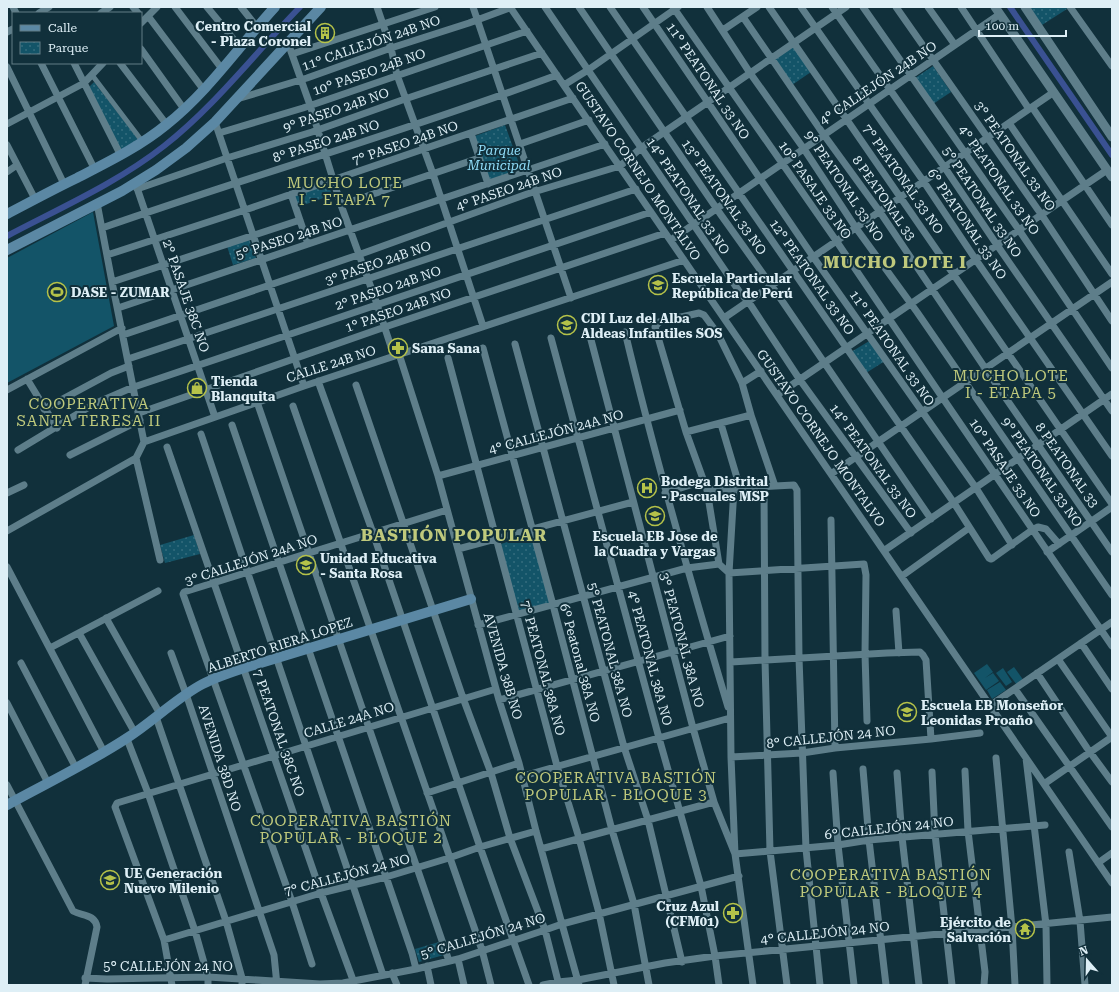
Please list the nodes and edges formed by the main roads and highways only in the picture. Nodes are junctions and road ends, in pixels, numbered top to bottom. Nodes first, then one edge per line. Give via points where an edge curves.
1 (275, 7) edge
2 (320, 7) edge
3 (7, 214) edge
4 (7, 250) edge
5 (471, 599) road end
6 (11, 803) edge

1 - 3 main road via 204,89 167,125 121,156
2 - 4 main road via 237,99 186,148 136,186 97,203
5 - 6 main road, ALBERTO RIERA LOPEZ via 212,679 186,694 131,736

